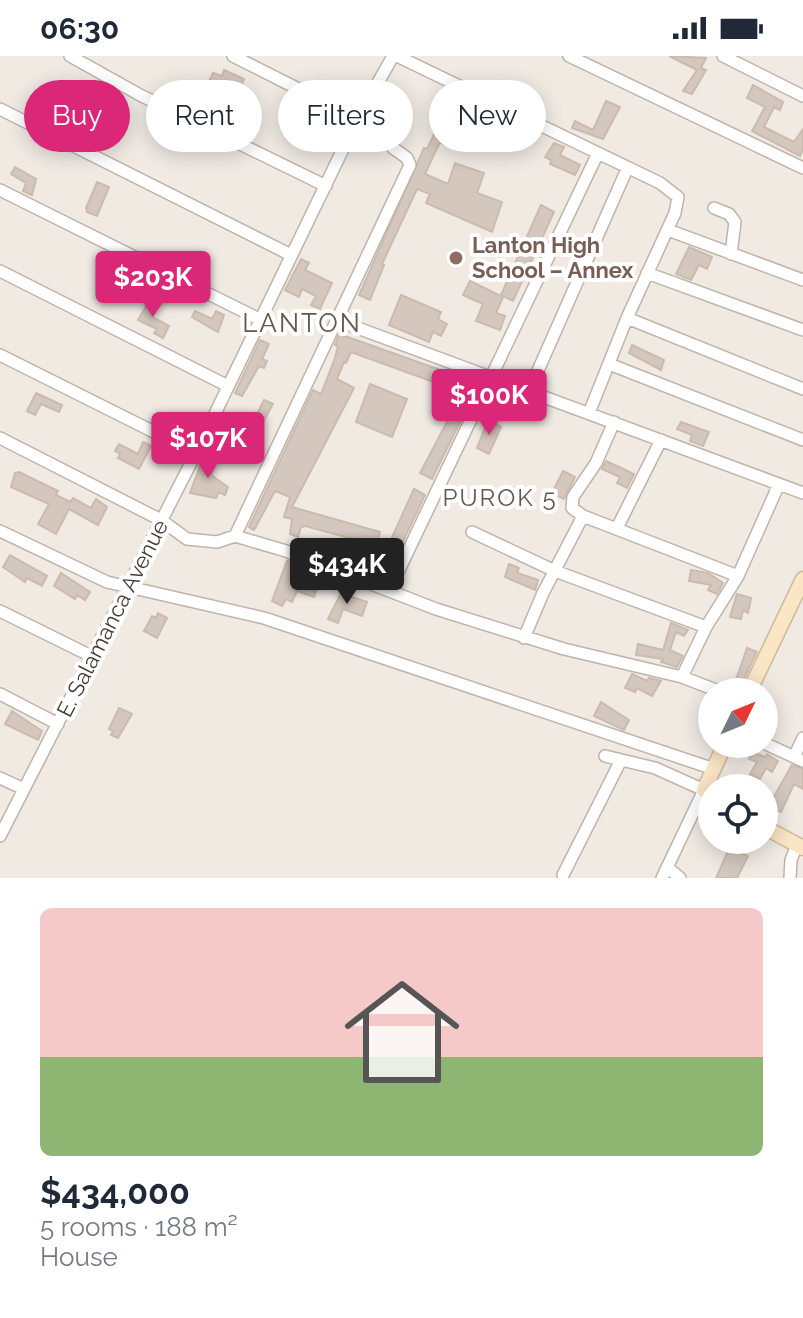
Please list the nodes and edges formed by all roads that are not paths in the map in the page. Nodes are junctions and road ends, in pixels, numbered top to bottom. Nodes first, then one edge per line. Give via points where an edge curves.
1 (70, 56) edge
2 (233, 56) edge
3 (395, 56) edge
4 (569, 56) edge
5 (723, 56) edge
6 (281, 80) edge
7 (381, 80) edge
8 (803, 96) edge
9 (0, 109) edge
10 (342, 152) edge
11 (398, 152) edge
12 (598, 153) junction
13 (803, 168) edge
14 (627, 169) junction
15 (326, 186) junction
16 (0, 190) edge
17 (714, 208) dead end
18 (668, 230) junction
19 (731, 254) junction
20 (291, 255) junction
21 (0, 271) edge
22 (647, 273) junction
23 (803, 280) edge
24 (627, 318) junction
25 (261, 320) junction
26 (336, 320) junction
27 (803, 330) edge
28 (0, 355) edge
29 (609, 364) junction
30 (493, 377) junction
31 (228, 386) junction
32 (803, 389) edge
33 (529, 391) junction
34 (589, 413) junction
35 (614, 422) junction
36 (0, 438) edge
37 (661, 440) junction
38 (803, 440) edge
39 (196, 453) junction
40 (779, 484) junction
41 (803, 493) edge
42 (583, 516) junction
43 (161, 520) junction
44 (617, 528) junction
45 (0, 531) edge
46 (472, 532) dead end
47 (235, 536) junction
48 (555, 571) junction
49 (738, 576) junction
50 (803, 579) edge
51 (127, 588) junction
52 (389, 591) junction
53 (0, 611) edge
54 (706, 627) junction
55 (524, 638) junction
56 (91, 656) junction
57 (682, 677) junction
58 (756, 678) edge
59 (698, 683) edge
60 (0, 694) edge
61 (58, 724) junction
62 (803, 738) edge
63 (778, 749) edge
64 (605, 756) dead end
65 (719, 758) edge
66 (799, 759) edge
67 (621, 760) junction
68 (714, 769) junction
69 (713, 774) edge
70 (0, 778) edge
71 (698, 788) edge
72 (24, 789) junction
73 (698, 811) edge
74 (778, 834) edge
75 (0, 835) edge
76 (800, 846) edge
77 (664, 873) edge
78 (563, 875) dead end
79 (680, 878) edge
80 (790, 878) edge

1 - 15 street
2 - 6 street
3 - 7 street, E. Salamanca Avenue
3 - 12 street
4 - 13 street
5 - 8 street
9 - 20 street
10 - 15 street, E. Salamanca Avenue
11 - 26 street via 410,169
12 - 14 street
12 - 30 street
14 - 18 street via 668,186 678,197
14 - 33 street
15 - 20 street, E. Salamanca Avenue
16 - 25 street
17 - 19 street via 735,222
18 - 19 street
18 - 22 street
19 - 23 street
20 - 25 street, E. Salamanca Avenue
21 - 31 street
22 - 24 street
22 - 27 street
24 - 29 street
24 - 32 street
25 - 31 street, E. Salamanca Avenue
26 - 30 street
26 - 47 street
28 - 39 street
29 - 34 street
29 - 38 street
30 - 33 street
30 - 52 street
31 - 39 street, E. Salamanca Avenue
33 - 34 street
34 - 35 street
35 - 37 street
35 - 42 street via 573,497 572,508
36 - 43 street
37 - 40 street
37 - 44 street
39 - 43 street, E. Salamanca Avenue
40 - 41 street
40 - 49 street
42 - 44 street
42 - 48 street
43 - 47 street via 195,541
43 - 51 street, E. Salamanca Avenue
44 - 49 street
45 - 51 street
46 - 48 street
47 - 52 street
48 - 54 street
48 - 55 street
49 - 54 street
50 - 58 street
51 - 56 street, E. Salamanca Avenue
51 - 68 street via 264,618
52 - 55 street
53 - 56 street
54 - 57 street
55 - 57 street
56 - 61 street, E. Salamanca Avenue
57 - 59 street
60 - 61 street
61 - 72 street, E. Salamanca Avenue
62 - 66 street
63 - 66 street
64 - 67 street
65 - 68 street
67 - 71 street via 668,772
67 - 78 street
68 - 69 street
70 - 72 street
72 - 75 street, E. Salamanca Avenue
73 - 77 street
74 - 76 street
76 - 80 street via 791,860
77 - 79 street

